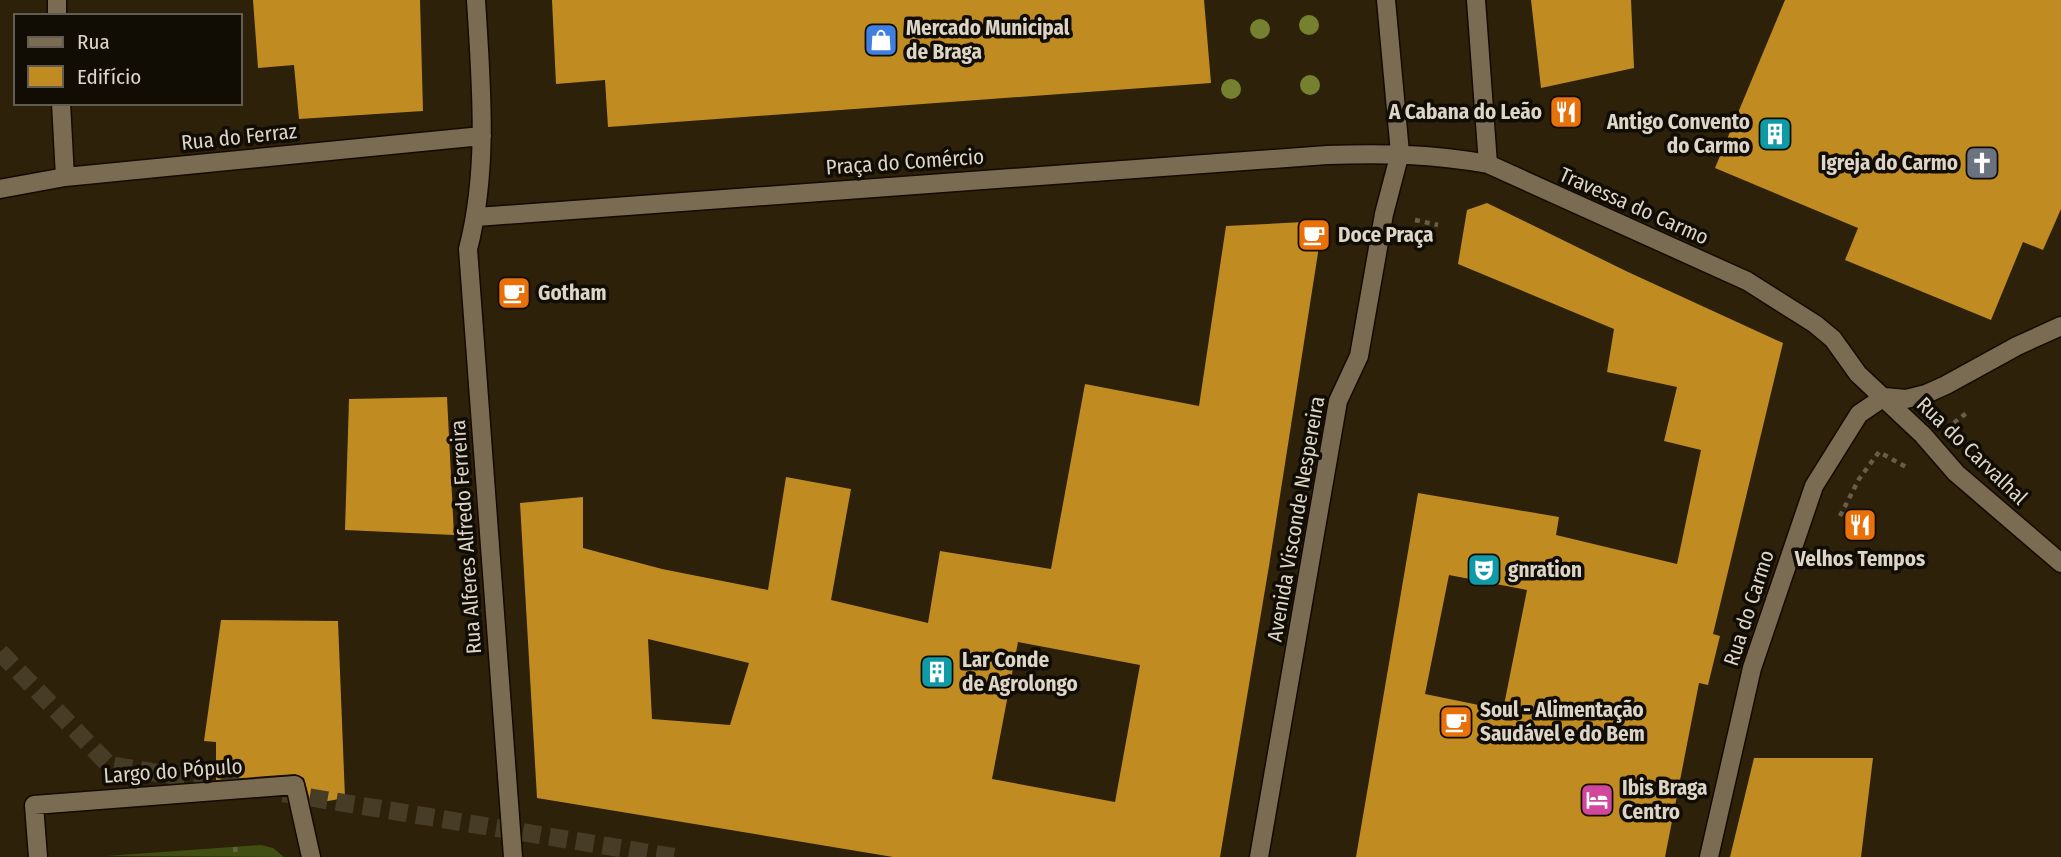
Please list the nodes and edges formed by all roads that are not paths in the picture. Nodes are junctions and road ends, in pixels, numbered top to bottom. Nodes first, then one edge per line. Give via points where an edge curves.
1 (476, 0) edge
2 (1385, 0) edge
3 (1476, 0) edge
4 (61, 105) edge
5 (482, 135) junction
6 (1400, 153) junction
7 (1488, 164) junction
8 (65, 177) junction
9 (0, 189) edge
10 (477, 216) junction
11 (2061, 326) edge
12 (1884, 397) junction
13 (2061, 563) edge
14 (38, 857) edge
15 (311, 857) edge
16 (515, 857) edge
17 (1259, 857) edge
18 (1709, 857) edge

1 - 5 street
2 - 6 street
3 - 7 street
4 - 8 street
5 - 8 street, Rua do Ferraz
5 - 10 street
6 - 7 street, Travessa do Carmo
6 - 10 street, Praça do Comércio
6 - 17 street, Avenida Visconde Nespereira via 1384,214 1359,356 1338,401
7 - 12 street, Travessa do Carmo via 1747,281 1833,339 1858,374
8 - 9 street, Rua do Ferraz
10 - 16 street, Rua Alferes Alfredo Ferreira via 468,249
11 - 12 street via 1926,394 1906,399
12 - 13 street, Rua do Carvalhal via 1956,473
12 - 18 street, Rua do Carmo via 1859,414 1814,486 1752,668
14 - 15 street, Largo do Pópulo via 34,804 295,785

